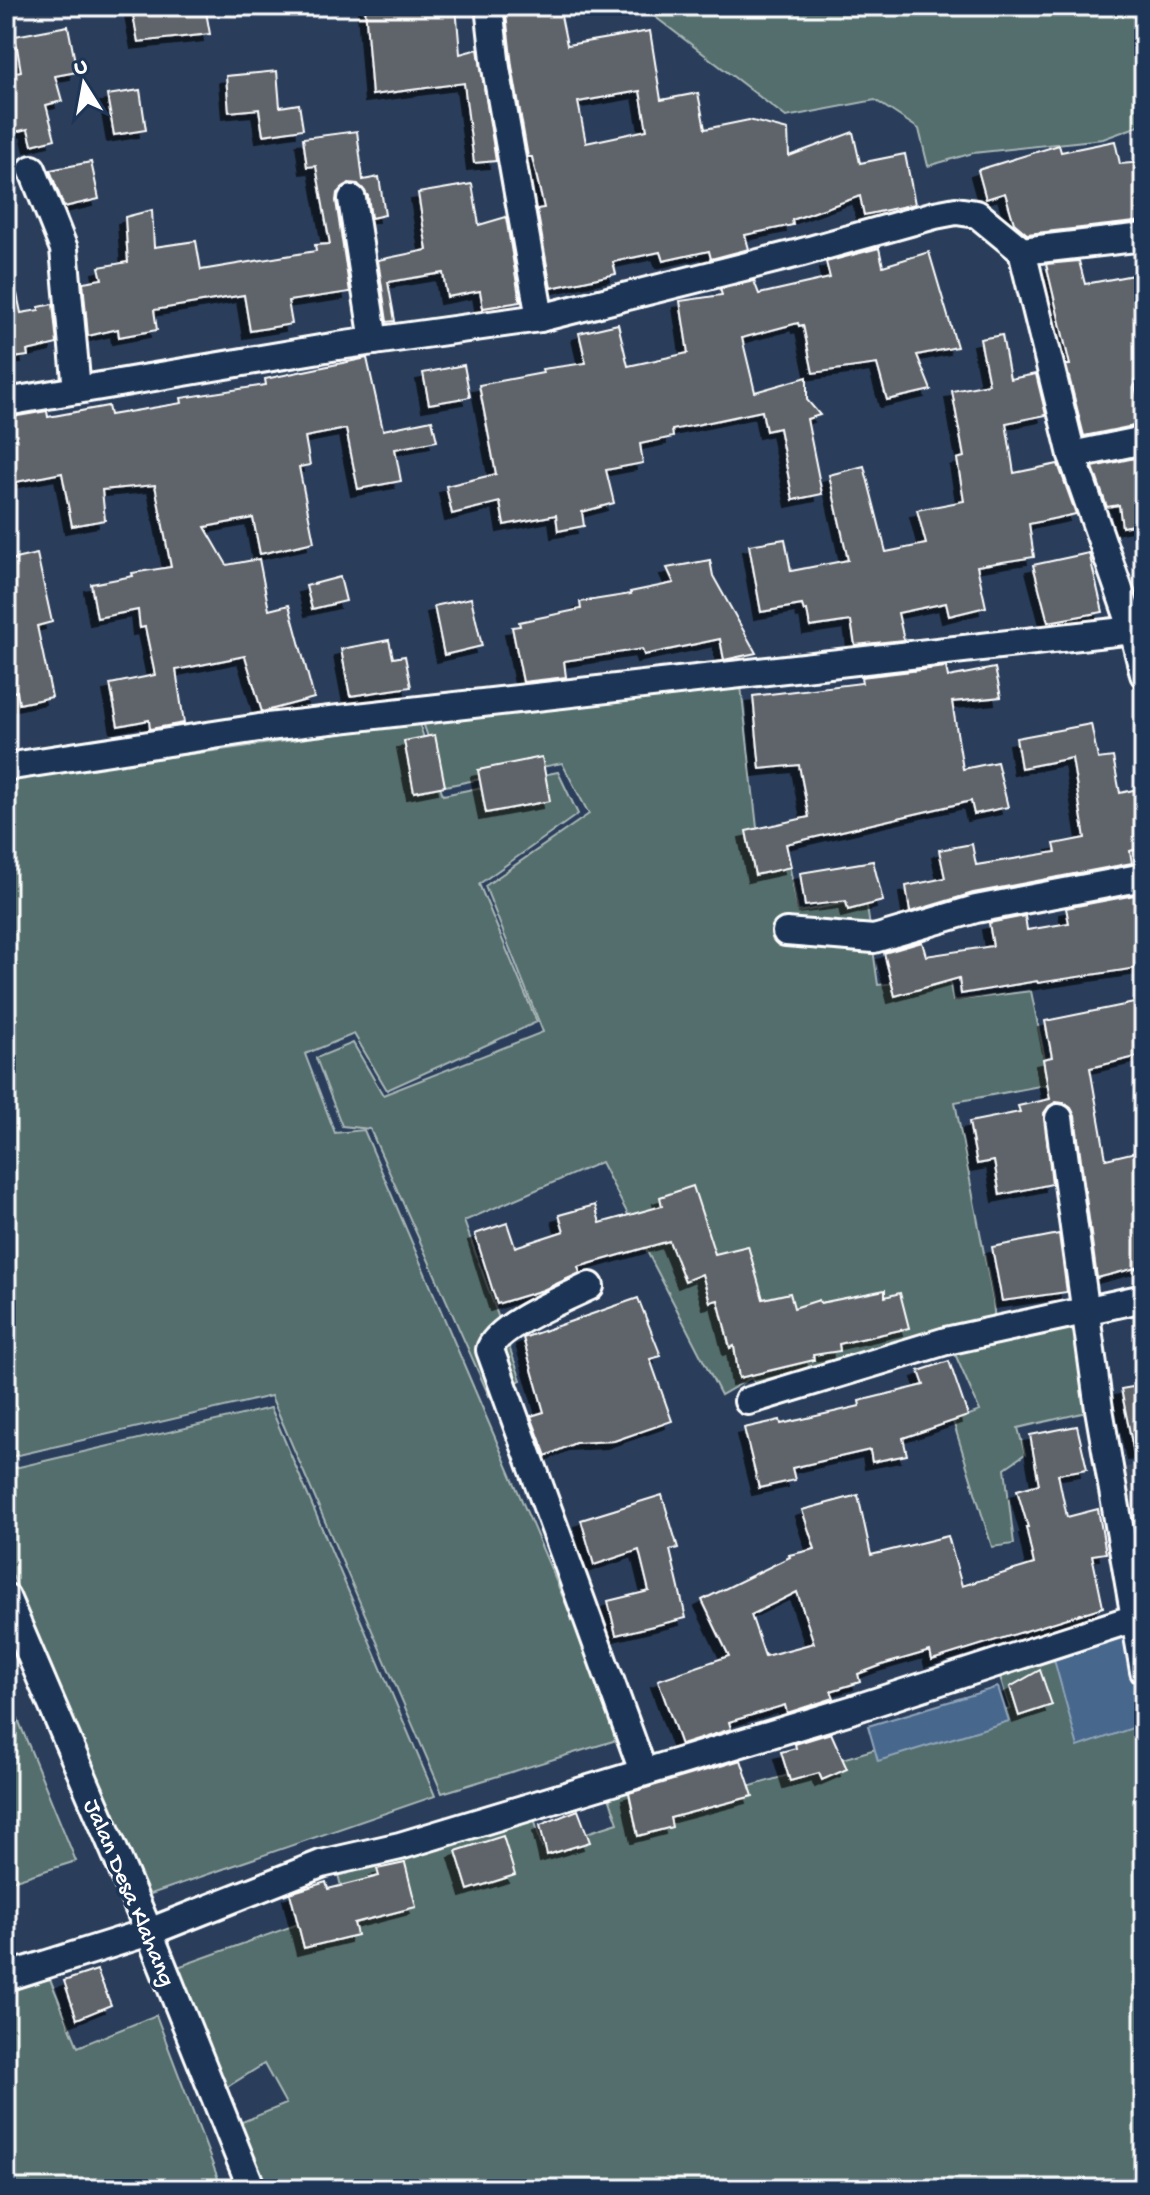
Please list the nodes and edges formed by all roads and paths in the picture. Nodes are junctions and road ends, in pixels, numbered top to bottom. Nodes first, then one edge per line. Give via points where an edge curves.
1 (489, 6) edge
2 (32, 169) dead end
3 (352, 199) dead end
4 (1144, 237) edge
5 (1022, 251) junction
6 (540, 318) junction
7 (374, 341) junction
8 (77, 390) junction
9 (6, 402) edge
10 (1144, 440) edge
11 (1072, 455) junction
12 (1133, 630) junction
13 (1144, 674) edge
14 (6, 767) edge
15 (1144, 877) edge
16 (786, 932) dead end
17 (1059, 1118) dead end
18 (590, 1286) dead end
19 (1144, 1298) edge
20 (1087, 1309) junction
21 (748, 1401) dead end
22 (6, 1597) edge
23 (1140, 1616) edge
24 (1144, 1671) edge
25 (643, 1771) junction
26 (149, 1932) junction
27 (6, 1977) edge
28 (252, 2189) edge

1 - 6 street
2 - 8 street via 64,249
3 - 7 street
4 - 5 street
5 - 6 street via 977,214 956,211
5 - 11 street
6 - 7 street
7 - 8 street
8 - 9 street
10 - 11 street
11 - 12 street
12 - 13 street
12 - 14 street via 259,728
15 - 16 street via 976,909 874,939
17 - 20 street
18 - 25 street via 506,1330 490,1350
19 - 20 street
20 - 21 street via 905,1352
20 - 23 street via 1099,1409
22 - 26 street, Jalan Desa Klahang
23 - 24 street
23 - 25 street
25 - 26 street via 400,1846 321,1864
26 - 27 street
26 - 28 street, Jalan Desa Klahang

